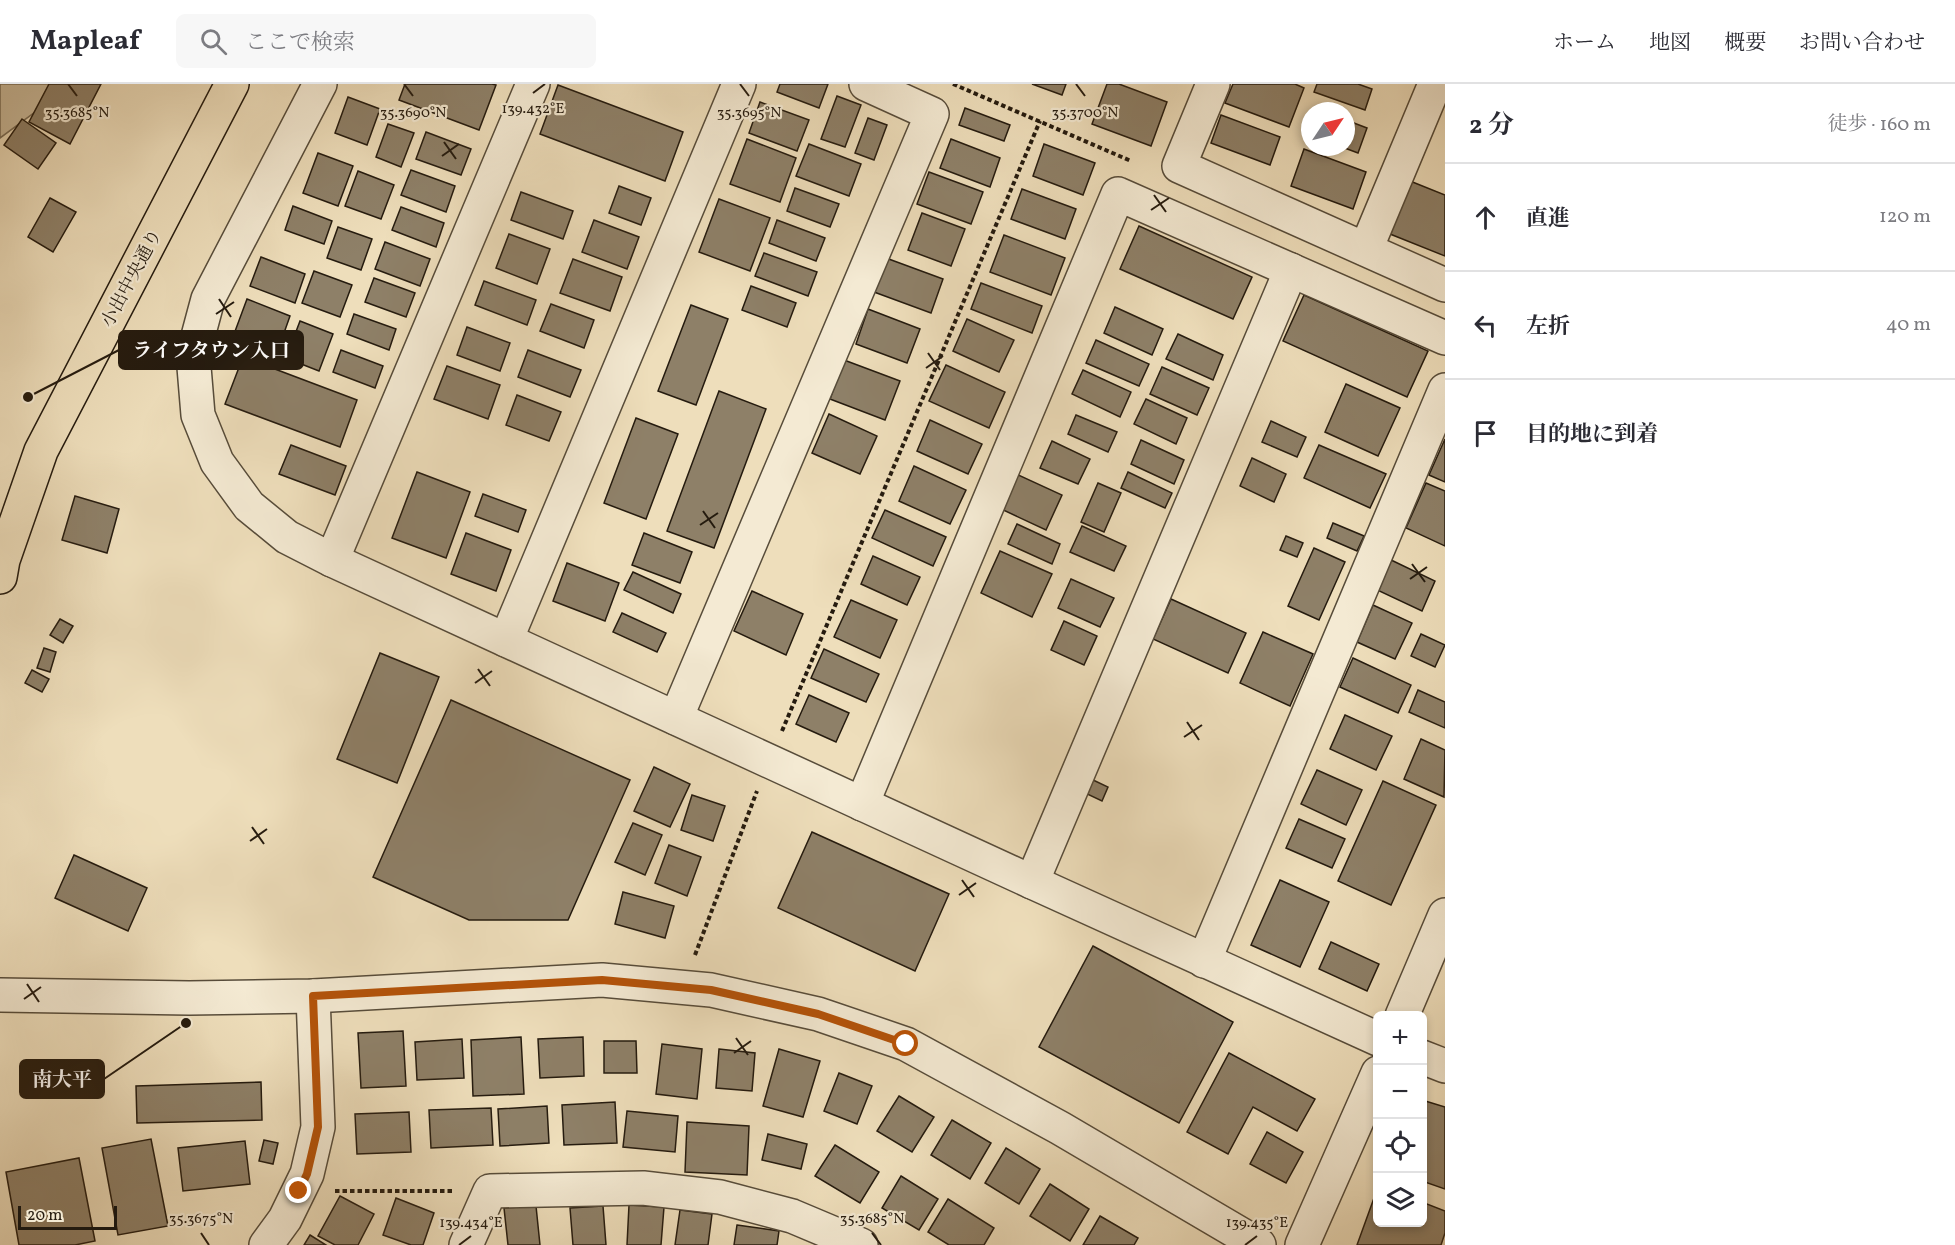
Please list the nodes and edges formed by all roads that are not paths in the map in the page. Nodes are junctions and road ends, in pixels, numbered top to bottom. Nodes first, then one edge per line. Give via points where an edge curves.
1 (232, 84) edge
2 (320, 84) edge
3 (533, 84) edge
4 (739, 84) edge
5 (866, 84) edge
6 (1213, 84) edge
7 (1435, 84) edge
8 (1366, 249) junction
9 (1291, 270) junction
10 (1445, 285) edge
11 (1445, 338) edge
12 (1445, 390) edge
13 (332, 560) junction
14 (0, 577) edge
15 (506, 640) junction
16 (676, 718) junction
17 (862, 804) junction
18 (1032, 882) junction
19 (1445, 915) edge
20 (1204, 961) junction
21 (0, 995) edge
22 (313, 996) junction
23 (1404, 1011) edge
24 (1373, 1036) edge
25 (1427, 1059) edge
26 (1445, 1066) edge
27 (1373, 1082) edge
28 (1247, 1242) edge
29 (266, 1245) edge
30 (466, 1245) edge
31 (861, 1245) edge
32 (1302, 1245) edge

1 - 14 main road, 小出中央通り via 40,452
2 - 13 street via 208,299 193,355 198,416 217,462 249,506 287,537
3 - 13 street
4 - 15 street
5 - 16 street via 932,114
6 - 8 street via 1179,166
7 - 8 street
8 - 10 street
9 - 11 street
9 - 17 street via 1118,194
9 - 18 street
12 - 20 street
13 - 15 street
15 - 16 street
16 - 17 street
17 - 18 street
18 - 20 street
19 - 23 street
20 - 24 street
21 - 22 street
22 - 28 street via 602,980 711,990 818,1014 906,1044 1060,1128
22 - 29 street via 318,1127 307,1174 285,1220
25 - 26 street
27 - 32 street
30 - 31 street via 490,1191 644,1188 720,1197 792,1216

